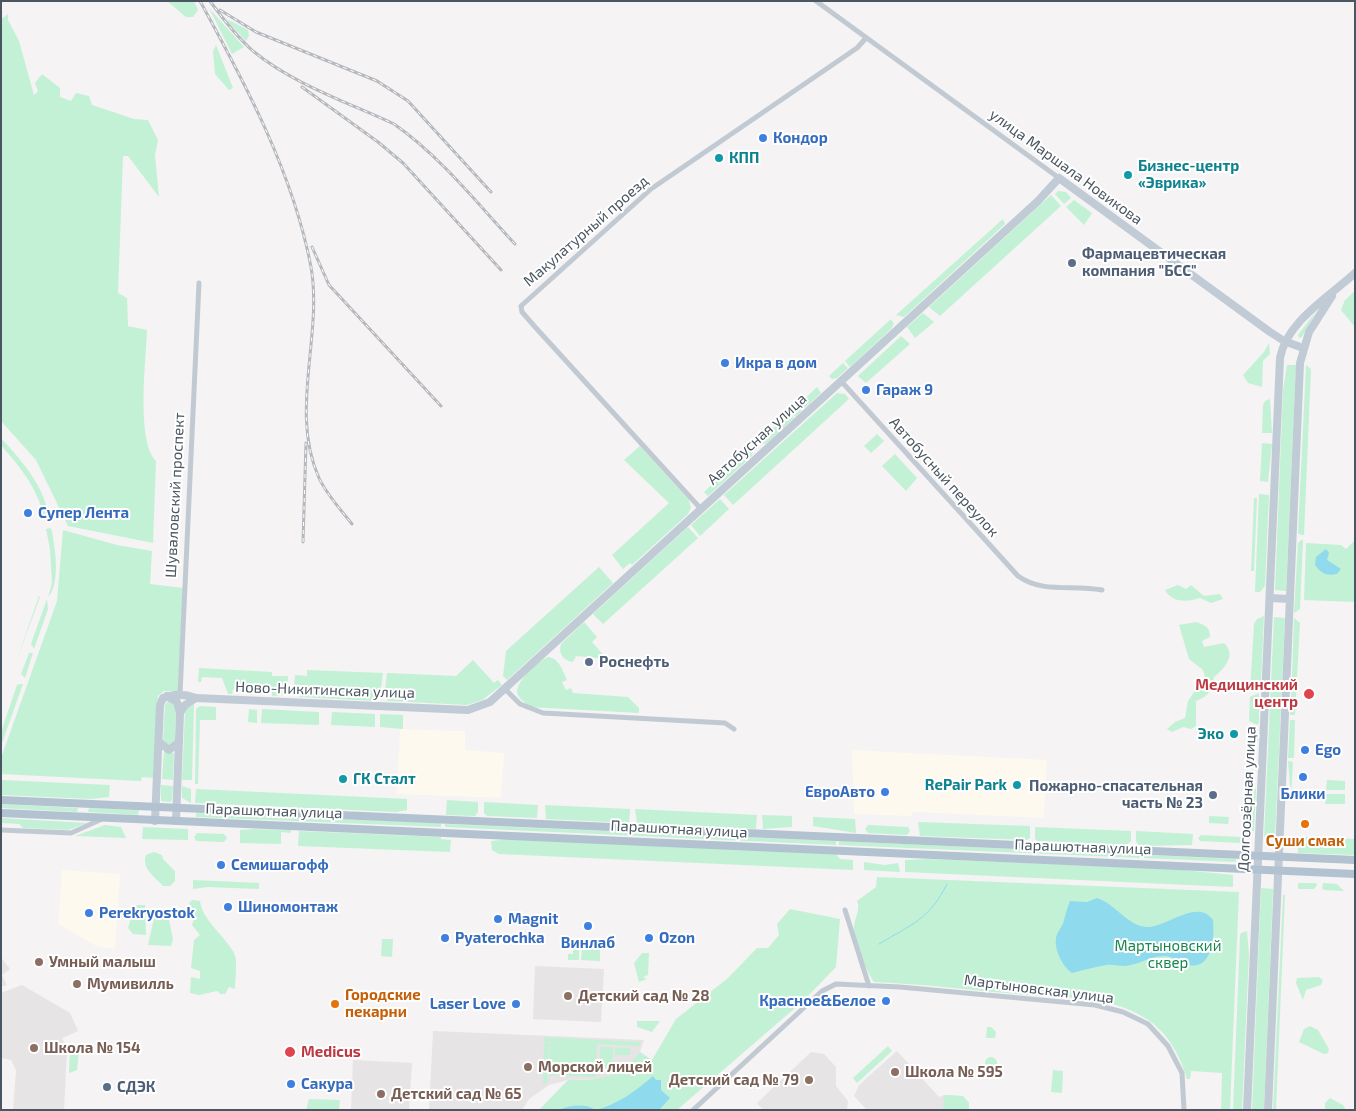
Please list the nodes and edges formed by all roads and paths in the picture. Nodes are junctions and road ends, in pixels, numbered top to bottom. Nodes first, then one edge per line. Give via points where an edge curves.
1 (816, 1) edge
2 (866, 38) junction
3 (1059, 178) junction
4 (1355, 273) edge
5 (199, 283) dead end
6 (1334, 292) junction
7 (1284, 341) junction
8 (1303, 348) junction
9 (841, 381) junction
10 (701, 509) junction
11 (1102, 590) dead end
12 (1270, 598) junction
13 (1290, 599) junction
14 (505, 688) junction
15 (180, 694) junction
16 (167, 696) junction
17 (196, 698) junction
18 (468, 710) joint
19 (180, 713) junction
20 (734, 729) dead end
21 (159, 742) junction
22 (179, 742) junction
23 (1, 800) edge
24 (80, 803) junction
25 (156, 806) junction
26 (176, 807) junction
27 (1, 813) edge
28 (79, 817) junction
29 (102, 819) junction
30 (155, 821) junction
31 (176, 821) junction
32 (1, 830) edge
33 (1258, 855) junction
34 (1280, 857) junction
35 (1355, 860) edge
36 (1258, 869) junction
37 (1279, 870) junction
38 (1355, 874) edge
39 (845, 910) dead end
40 (869, 986) junction
41 (693, 1110) edge
42 (1184, 1110) edge
43 (1247, 1110) edge
44 (1268, 1110) edge

1 - 2 street, улица Маршала Новикова
2 - 3 street, улица Маршала Новикова
2 - 10 street, Макулатурный проезд via 857,48 650,189 521,306 522,312 536,328
3 - 7 main road, улица Маршала Новикова
3 - 9 main road, Автобусная улица
4 - 6 main road
5 - 15 street, Шуваловский проспект
6 - 7 main road via 1314,308
6 - 8 main road
7 - 8 main road, улица Маршала Новикова
7 - 12 main road, Долгоозёрная улица via 1280,362
8 - 13 main road
9 - 10 main road, Автобусная улица
9 - 11 street, Автобусный переулок via 1012,570 1033,585
10 - 14 main road, Автобусная улица
12 - 13 main road
12 - 33 main road, Долгоозёрная улица
13 - 34 main road
14 - 18 main road, Автобусная улица via 490,702
14 - 20 street via 520,704 543,713 725,723
15 - 16 main road
15 - 17 main road, Ново-Никитинская улица
16 - 19 main road via 177,702
16 - 21 main road via 160,705
17 - 18 main road, Ново-Никитинская улица
17 - 19 main road
19 - 22 main road
21 - 22 main road via 168,750
21 - 25 main road
22 - 26 main road
23 - 24 main road, Парашютная улица
24 - 25 main road, Парашютная улица
24 - 28 main road via 84,810
25 - 26 main road, Парашютная улица
25 - 30 main road
26 - 31 main road
26 - 33 main road, Парашютная улица
27 - 28 main road, Парашютная улица
28 - 29 main road, Парашютная улица
29 - 30 main road, Парашютная улица
29 - 32 street via 71,833
30 - 31 main road, Парашютная улица
31 - 36 main road, Парашютная улица
33 - 34 main road, Парашютная улица
33 - 36 main road, Долгоозёрная улица
34 - 35 main road, Парашютная улица
34 - 37 main road
36 - 37 main road, Парашютная улица
36 - 43 main road, Долгоозёрная улица
37 - 38 main road, Парашютная улица
37 - 44 main road
39 - 40 street
40 - 41 street, Мартыновская улица via 836,984 828,987
40 - 42 street, Мартыновская улица via 1086,1004 1132,1015 1155,1030 1176,1058 1184,1082

